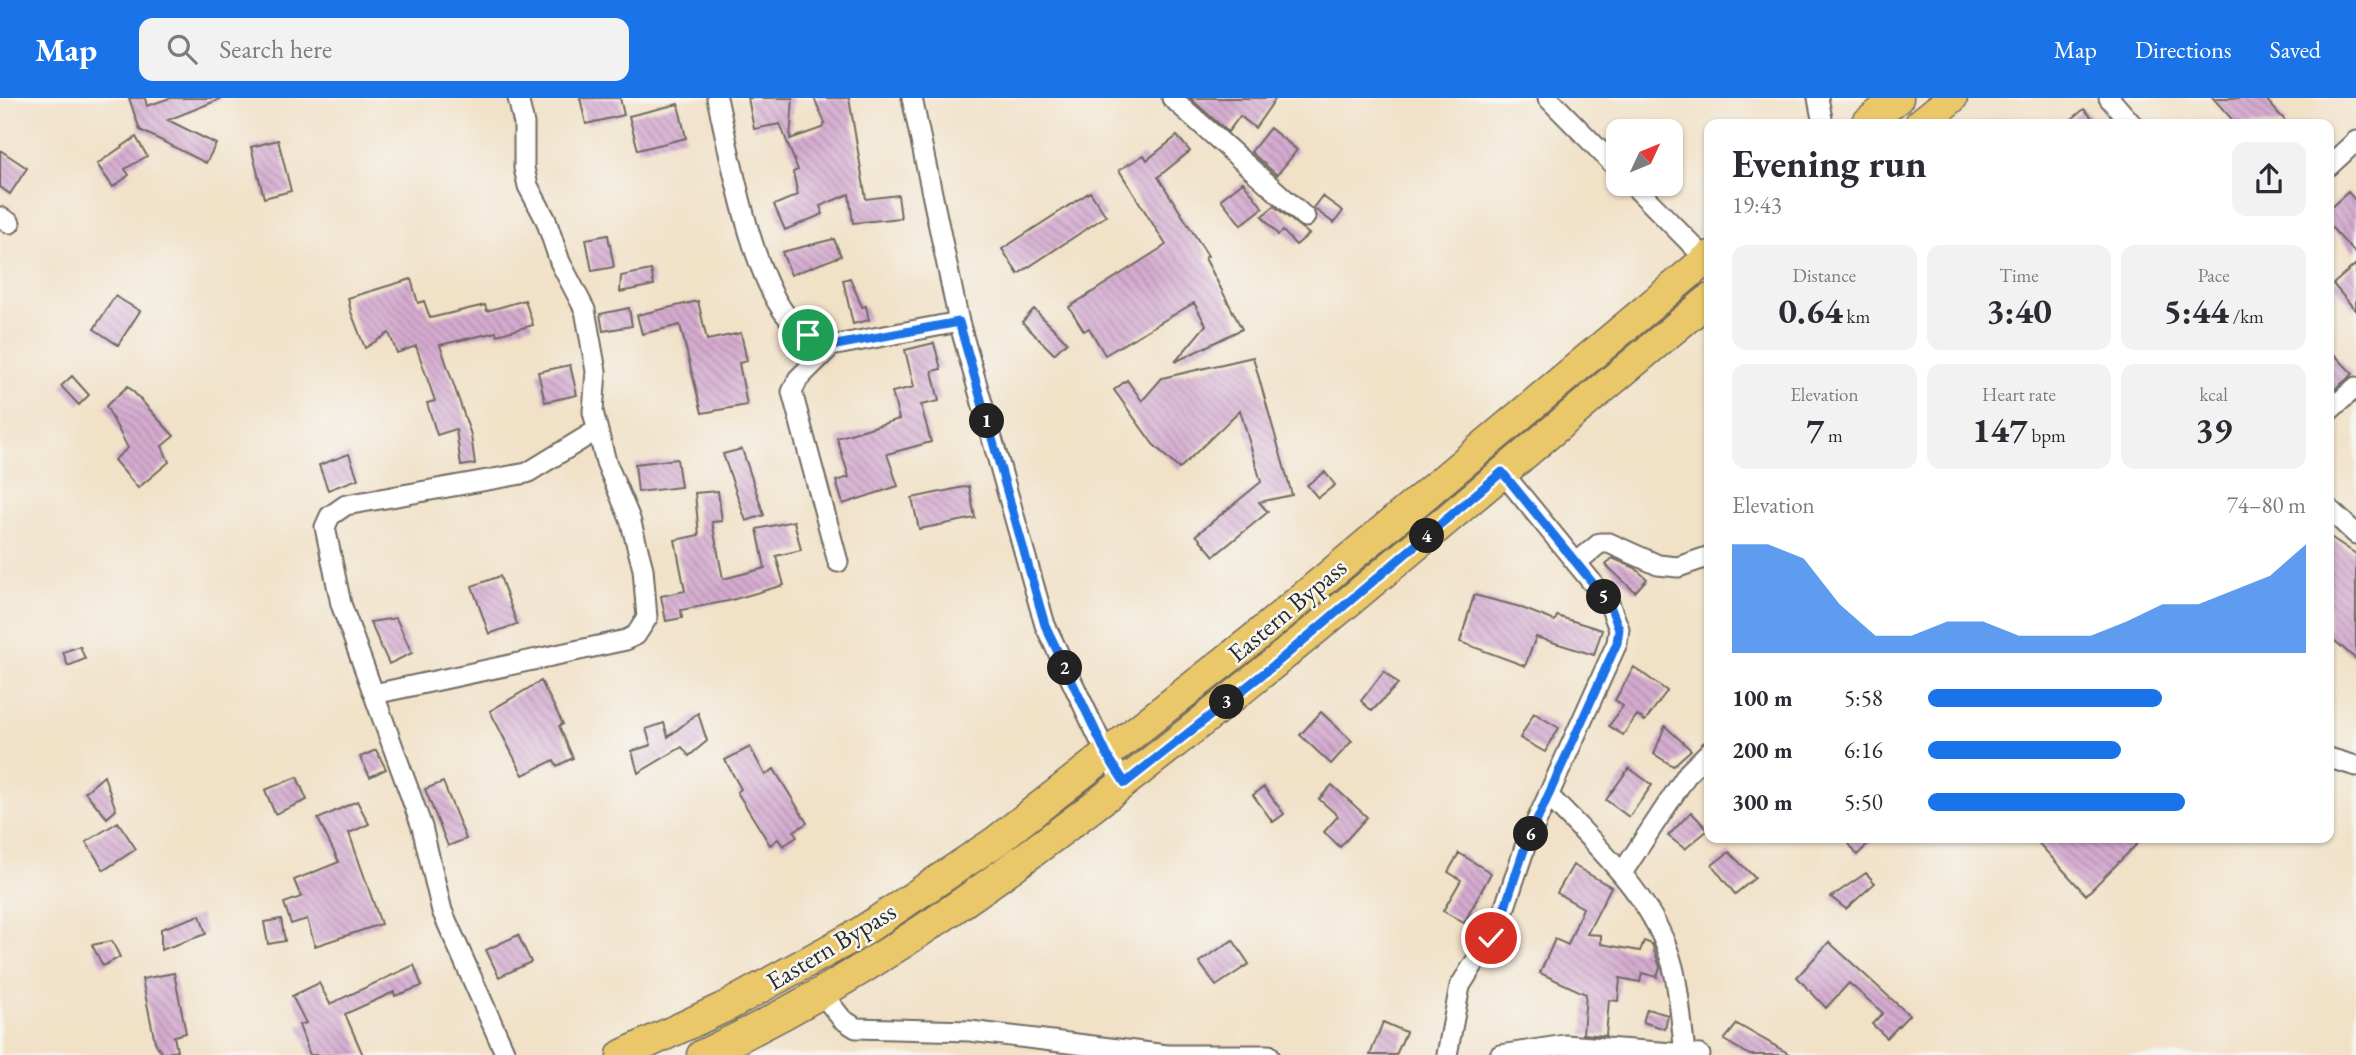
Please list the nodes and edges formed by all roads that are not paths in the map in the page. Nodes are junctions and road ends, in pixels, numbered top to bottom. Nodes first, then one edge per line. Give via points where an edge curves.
1 (518, 98) edge
2 (717, 98) edge
3 (912, 98) edge
4 (1172, 98) edge
5 (1548, 98) edge
6 (1818, 98) edge
7 (1898, 98) edge
8 (1952, 98) edge
9 (2109, 98) edge
10 (1823, 119) edge
11 (1872, 119) edge
12 (1929, 119) edge
13 (2128, 119) edge
14 (2356, 142) edge
15 (1606, 157) edge
16 (2334, 162) edge
17 (1644, 196) edge
18 (1305, 217) dead end
19 (1704, 254) edge
20 (1704, 261) edge
21 (1704, 304) edge
22 (959, 322) junction
23 (831, 346) junction
24 (2356, 387) edge
25 (2334, 407) edge
26 (597, 430) junction
27 (1502, 472) junction
28 (2334, 514) edge
29 (2356, 534) edge
30 (1704, 558) edge
31 (838, 562) dead end
32 (1576, 563) junction
33 (374, 694) junction
34 (1107, 755) junction
35 (1704, 757) edge
36 (2334, 759) edge
37 (2356, 766) edge
38 (1125, 783) junction
39 (1548, 795) junction
40 (1622, 873) junction
41 (822, 995) junction
42 (735, 1046) edge
43 (1693, 1054) edge
44 (506, 1055) edge
45 (622, 1055) edge
46 (702, 1055) edge
47 (1168, 1055) edge
48 (1269, 1055) edge
49 (1447, 1055) edge
50 (1500, 1055) edge

1 - 26 street via 528,186 588,320 596,371 592,396
2 - 23 street via 744,214 774,295 790,320
3 - 22 street
4 - 18 street
5 - 15 street
6 - 10 street
7 - 11 main road
8 - 12 main road
9 - 13 street
14 - 16 street
17 - 19 street
20 - 34 main road, Eastern Bypass via 1252,640
21 - 27 main road, Eastern Bypass
22 - 23 street
22 - 34 street via 1045,625
23 - 31 street via 798,379 792,392
24 - 25 street
26 - 33 street via 527,473 346,505 330,516 326,527 341,604
26 - 33 street via 643,569 647,618 643,626 626,640
27 - 32 street
27 - 38 main road, Eastern Bypass via 1273,666
28 - 29 street
30 - 32 street via 1678,568 1600,543
32 - 39 street via 1609,603 1619,629 1617,643
33 - 44 street via 422,827 442,911
34 - 38 street
34 - 45 main road, Eastern Bypass via 995,842 858,934 727,1006
35 - 40 street via 1688,773
36 - 37 street
38 - 41 main road, Eastern Bypass via 1016,867
39 - 40 street
39 - 49 street via 1500,922 1460,986
40 - 43 street via 1649,913 1672,966
41 - 42 main road, Eastern Bypass
41 - 47 street via 856,1028 970,1031
42 - 46 main road, Eastern Bypass
43 - 50 street via 1565,1045
47 - 48 street

